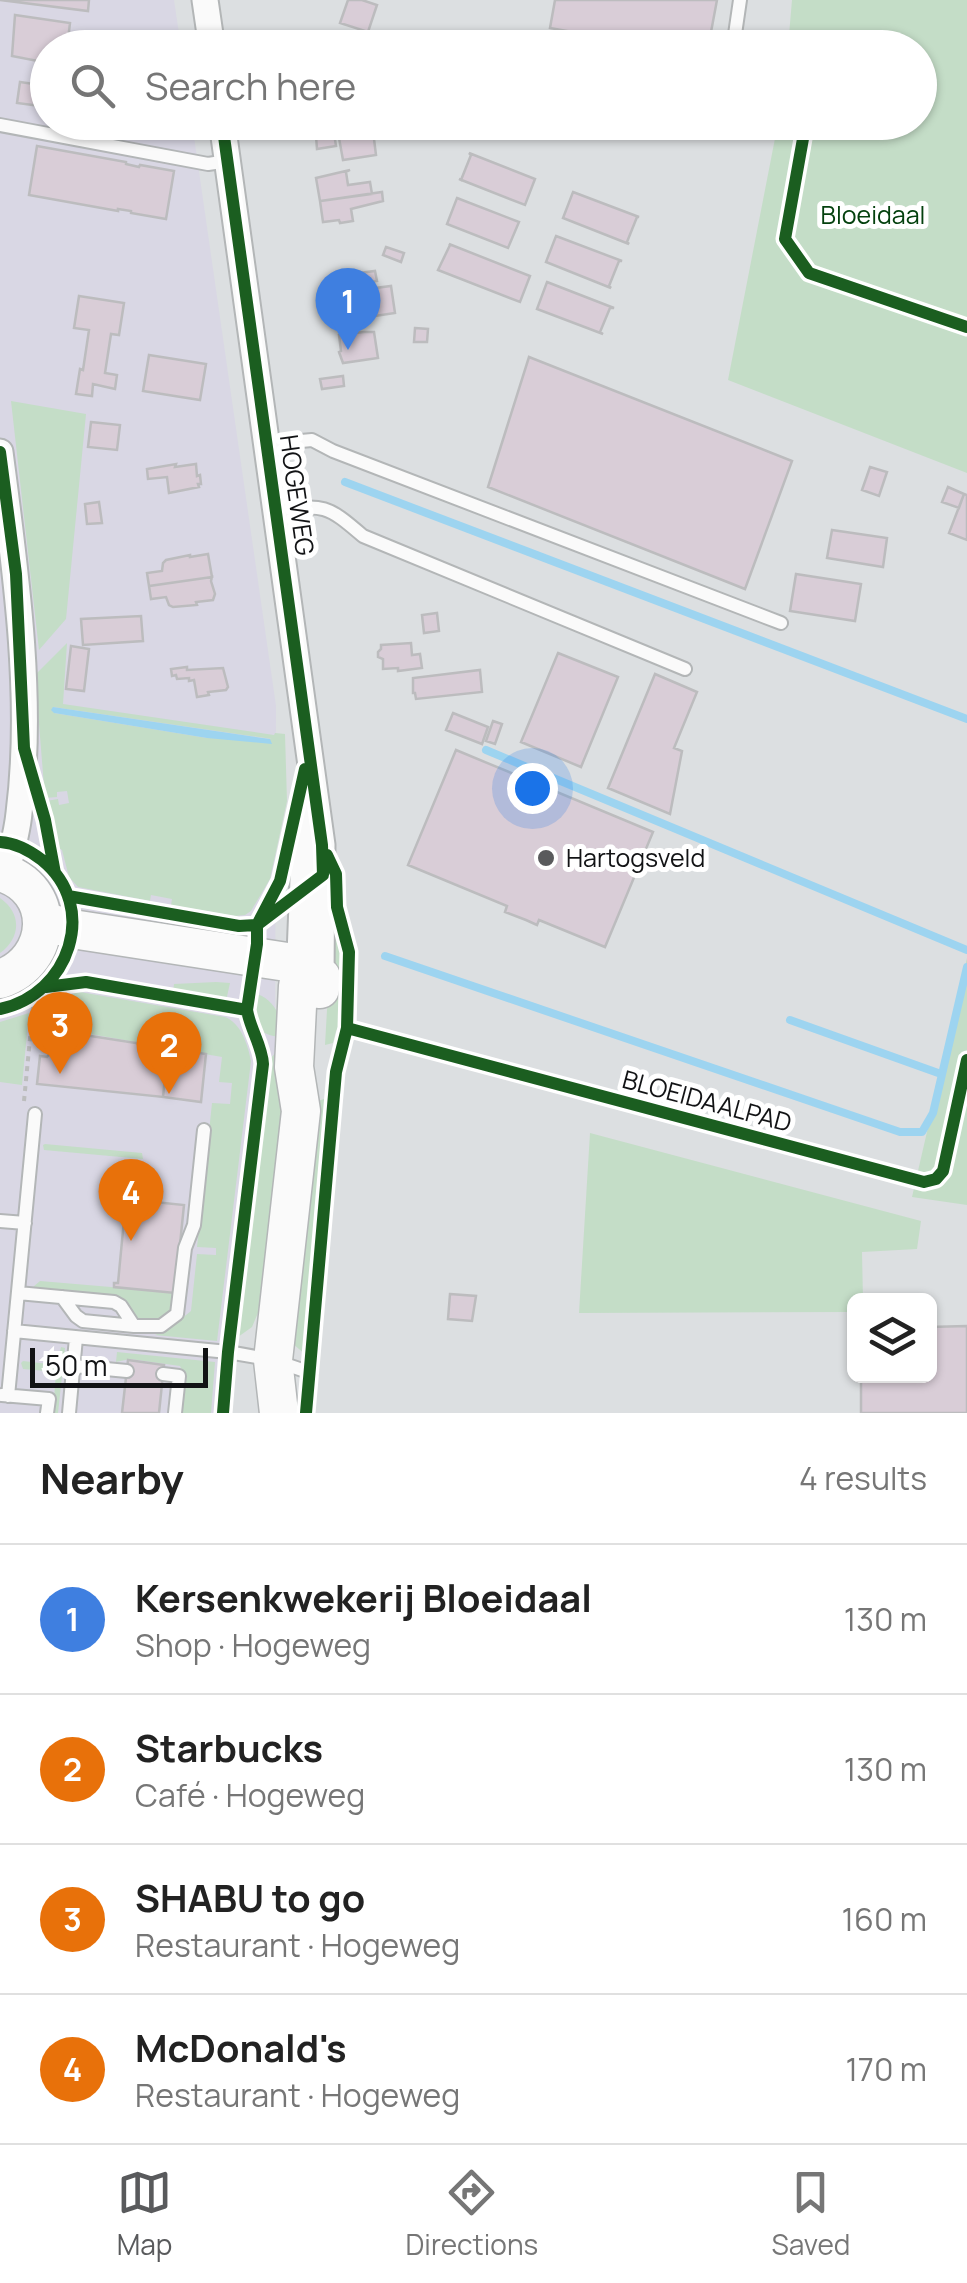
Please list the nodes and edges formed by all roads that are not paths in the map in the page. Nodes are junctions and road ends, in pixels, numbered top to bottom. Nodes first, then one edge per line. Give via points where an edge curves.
1 (205, 0) edge
2 (740, 0) edge
3 (209, 30) edge
4 (736, 30) edge
5 (0, 125) edge
6 (30, 131) edge
7 (80, 140) edge
8 (225, 140) edge
9 (228, 161) junction
10 (268, 444) junction
11 (0, 452) edge
12 (277, 512) junction
13 (781, 623) dead end
14 (685, 669) dead end
15 (3, 873) edge
16 (49, 940) junction
17 (306, 976) junction
18 (9, 992) edge
19 (35, 1114) dead end
20 (204, 1130) dead end
21 (0, 1221) edge
22 (24, 1223) junction
23 (18, 1293) junction
24 (62, 1296) junction
25 (134, 1326) junction
26 (14, 1331) junction
27 (76, 1338) junction
28 (273, 1360) junction
29 (74, 1366) junction
30 (127, 1371) dead end
31 (163, 1374) dead end
32 (310, 1374) dead end
33 (4, 1395) edge
34 (48, 1406) edge
35 (69, 1413) edge
36 (176, 1413) edge
37 (258, 1413) edge
38 (279, 1413) edge

1 - 3 street
2 - 4 lane
5 - 6 lane
7 - 9 lane via 208,164
8 - 9 street, HOGEWEG
9 - 10 street, HOGEWEG
10 - 12 street, HOGEWEG
10 - 13 lane via 312,440
11 - 15 street via 16,574 24,748 19,816
12 - 14 lane via 328,510 363,536
12 - 17 street, HOGEWEG via 322,845
15 - 16 street via 35,897
16 - 17 street
16 - 18 street
17 - 28 street, HOGEWEG via 294,1067 301,1111
19 - 22 lane
20 - 25 lane via 177,1314 162,1326
21 - 22 lane
22 - 23 lane
23 - 24 lane
23 - 26 lane
24 - 25 lane via 118,1304
24 - 25 lane via 83,1320
26 - 27 lane
26 - 33 lane
27 - 28 lane
27 - 29 lane
28 - 32 lane
28 - 37 street, HOGEWEG
28 - 38 street, HOGEWEG
29 - 30 lane
29 - 35 lane
31 - 36 lane via 179,1376
33 - 34 lane

